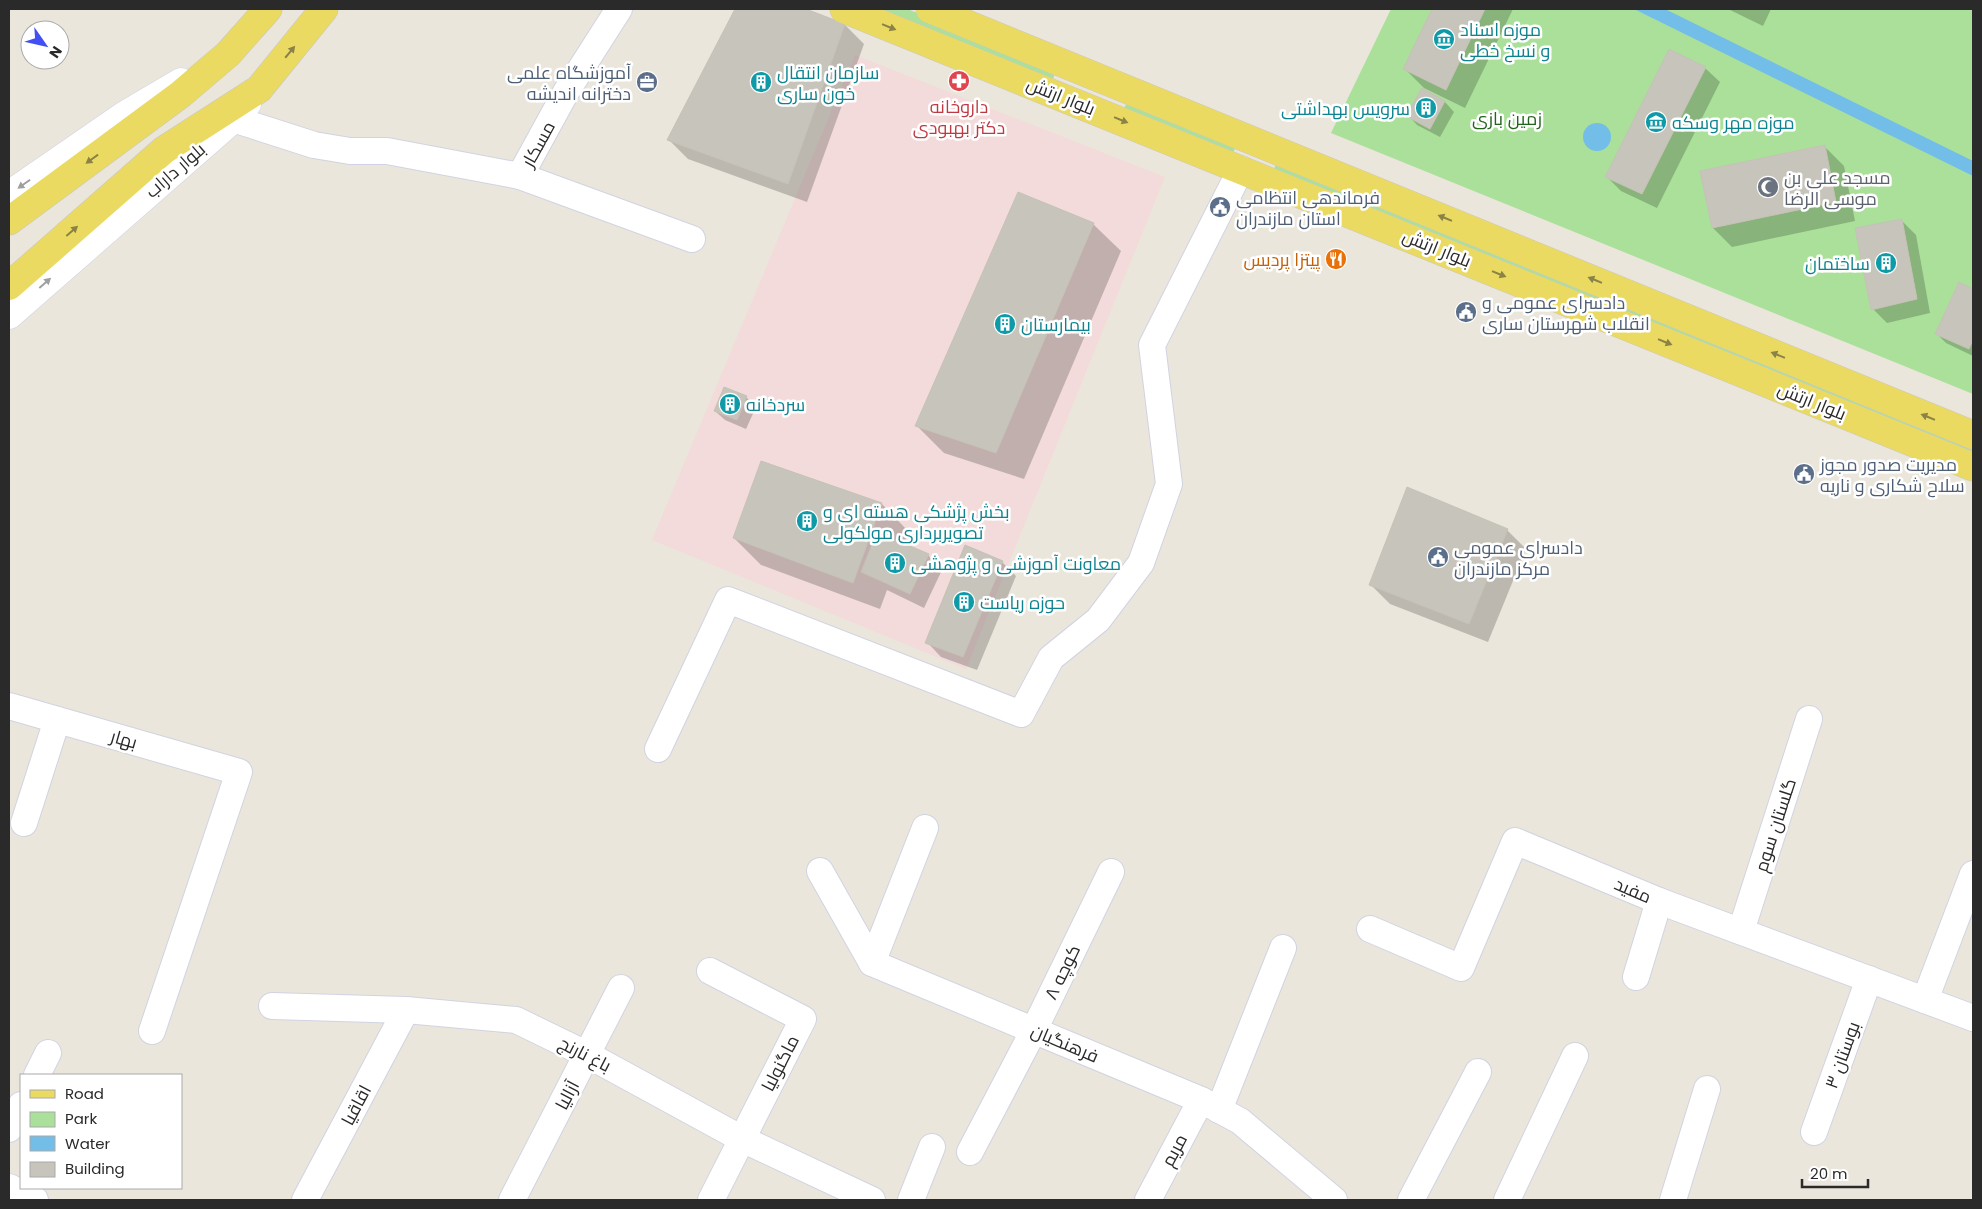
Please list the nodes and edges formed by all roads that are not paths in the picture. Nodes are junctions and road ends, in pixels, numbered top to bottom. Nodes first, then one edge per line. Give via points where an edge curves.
1 (268, 9) edge
2 (324, 9) edge
3 (619, 9) edge
4 (844, 9) edge
5 (930, 9) edge
6 (228, 54) junction
7 (1106, 79) junction
8 (259, 89) junction
9 (1093, 109) junction
10 (233, 119) junction
11 (1253, 139) junction
12 (1241, 169) junction
13 (520, 176) junction
14 (9, 195) edge
15 (9, 221) edge
16 (692, 239) dead end
17 (9, 286) edge
18 (9, 315) edge
19 (1973, 435) edge
20 (1973, 467) edge
21 (9, 706) edge
22 (1809, 719) dead end
23 (57, 720) junction
24 (658, 749) dead end
25 (24, 823) dead end
26 (924, 828) dead end
27 (820, 870) dead end
28 (1111, 872) dead end
29 (1973, 874) edge
30 (1659, 901) junction
31 (1370, 929) dead end
32 (1741, 931) junction
33 (1284, 948) dead end
34 (872, 963) junction
35 (710, 970) dead end
36 (1636, 977) dead end
37 (1869, 979) junction
38 (621, 988) dead end
39 (1925, 1000) junction
40 (272, 1006) dead end
41 (406, 1010) junction
42 (1973, 1018) edge
43 (1034, 1030) junction
44 (152, 1031) dead end
45 (588, 1055) junction
46 (1575, 1056) dead end
47 (1478, 1072) dead end
48 (1707, 1090) dead end
49 (1210, 1105) junction
50 (20, 1107) edge
51 (9, 1129) edge
52 (1814, 1132) dead end
53 (742, 1139) junction
54 (932, 1147) dead end
55 (970, 1152) dead end
56 (9, 1187) edge
57 (35, 1200) edge
58 (306, 1200) edge
59 (512, 1200) edge
60 (711, 1200) edge
61 (872, 1200) edge
62 (911, 1200) edge
63 (1148, 1200) edge
64 (1334, 1200) edge
65 (1411, 1200) edge
66 (1507, 1200) edge
67 (1673, 1200) edge

1 - 6 main road
8 -> 2 main road, بلوار داراب
3 - 13 street, مسکار via 566,92
4 -> 9 main road, بلوار ارتش
5 - 7 main road, بلوار ارتش
6 -> 14 main road via 125,115
6 -> 15 main road via 181,94
7 - 9 main road
7 - 11 main road, بلوار ارتش
8 - 10 main road, بلوار داراب
17 -> 8 main road via 164,150
9 -> 12 main road, بلوار ارتش
10 - 13 street via 314,146 350,151 387,151
18 -> 10 main road, بلوار داراب
11 - 12 main road
19 -> 11 main road, بلوار ارتش
12 -> 20 main road, بلوار ارتش
12 - 24 street via 1152,345 1169,484 1141,563 1098,620 1051,658 1021,714 728,600
13 - 16 street, مسکار
21 - 23 street, بهار
22 - 32 street, گلستان سوم
23 - 25 street
23 - 44 street, بهار via 238,772
26 - 34 street
27 - 34 street
28 - 43 street, کوچه ۸
29 - 39 street
30 - 31 street, مفید via 1515,841 1461,968
30 - 32 street, مفید
30 - 36 street
32 - 37 street, مفید
33 - 49 street, مریم
34 - 43 street, فرهنگیان
35 - 53 street, ماگنولیا via 803,1018
37 - 39 street, مفید
37 - 52 street, بوستان ۳
38 - 45 street, آزالیا
39 - 42 street, مفید
40 - 41 street, باغ نارنج
41 - 45 street, باغ نارنج via 516,1020
41 - 58 street, اقاقیا
43 - 49 street, فرهنگیان
43 - 55 street, کوچه ۸
45 - 53 street, باغ نارنج
45 - 59 street, آزالیا
46 - 66 street
47 - 65 street
48 - 67 street
49 - 63 street, مریم
49 - 64 street, فرهنگیان via 1240,1121
50 - 51 street
53 - 60 street, ماگنولیا
53 - 61 street, باغ نارنج
54 - 62 street
56 - 57 street

